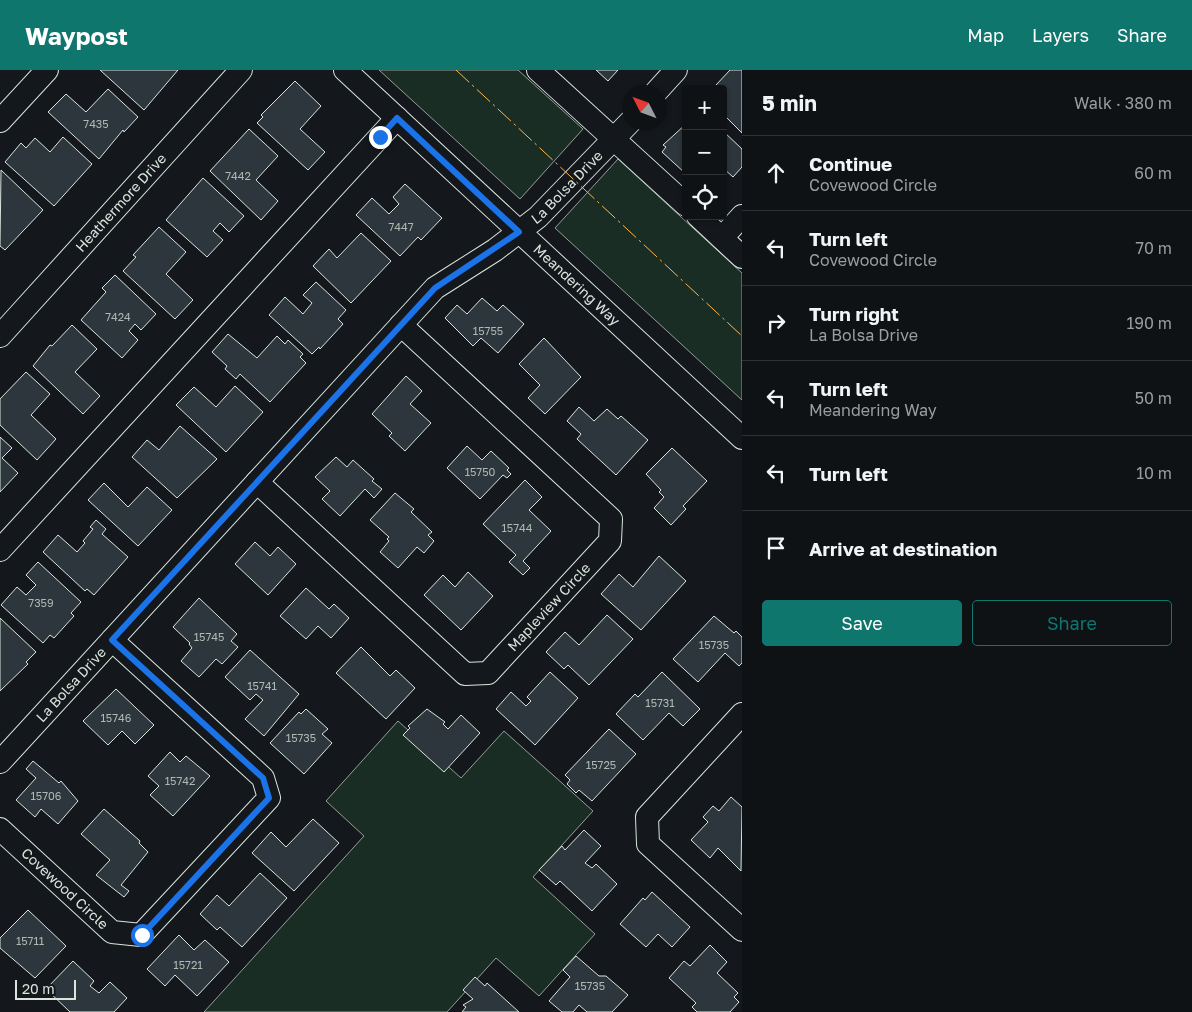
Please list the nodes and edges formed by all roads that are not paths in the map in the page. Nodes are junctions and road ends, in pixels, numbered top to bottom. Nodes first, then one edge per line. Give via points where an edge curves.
1 (46, 70) edge
2 (241, 70) edge
3 (346, 70) edge
4 (538, 70) edge
5 (676, 70) edge
6 (662, 85) edge
7 (397, 118) junction
8 (0, 121) edge
9 (623, 130) edge
10 (614, 140) junction
11 (682, 201) edge
12 (742, 216) edge
13 (702, 220) edge
14 (519, 232) junction
15 (722, 238) junction
16 (742, 256) edge
17 (401, 325) junction
18 (0, 336) edge
19 (742, 438) edge
20 (257, 482) junction
21 (0, 550) edge
22 (112, 640) junction
23 (742, 714) edge
24 (0, 762) edge
25 (0, 829) edge
26 (742, 930) edge

1 - 8 street
2 - 18 street, Heathermore Drive
3 - 7 street, Meandering Way
4 - 10 street
5 - 6 street
7 - 14 street, Meandering Way
7 - 21 street
9 - 10 street, La Bolsa Drive
10 - 11 street
10 - 14 street, La Bolsa Drive
12 - 15 street
13 - 15 street
14 - 17 street, La Bolsa Drive via 435,288
14 - 19 street, Meandering Way
15 - 16 street
17 - 20 street, La Bolsa Drive
17 - 20 street, Mapleview Circle via 611,519 610,541 488,673 465,674
20 - 22 street, La Bolsa Drive
22 - 24 street, La Bolsa Drive
22 - 25 street, Covewood Circle via 263,778 269,798 142,935 112,932
23 - 26 street via 647,817 648,844

